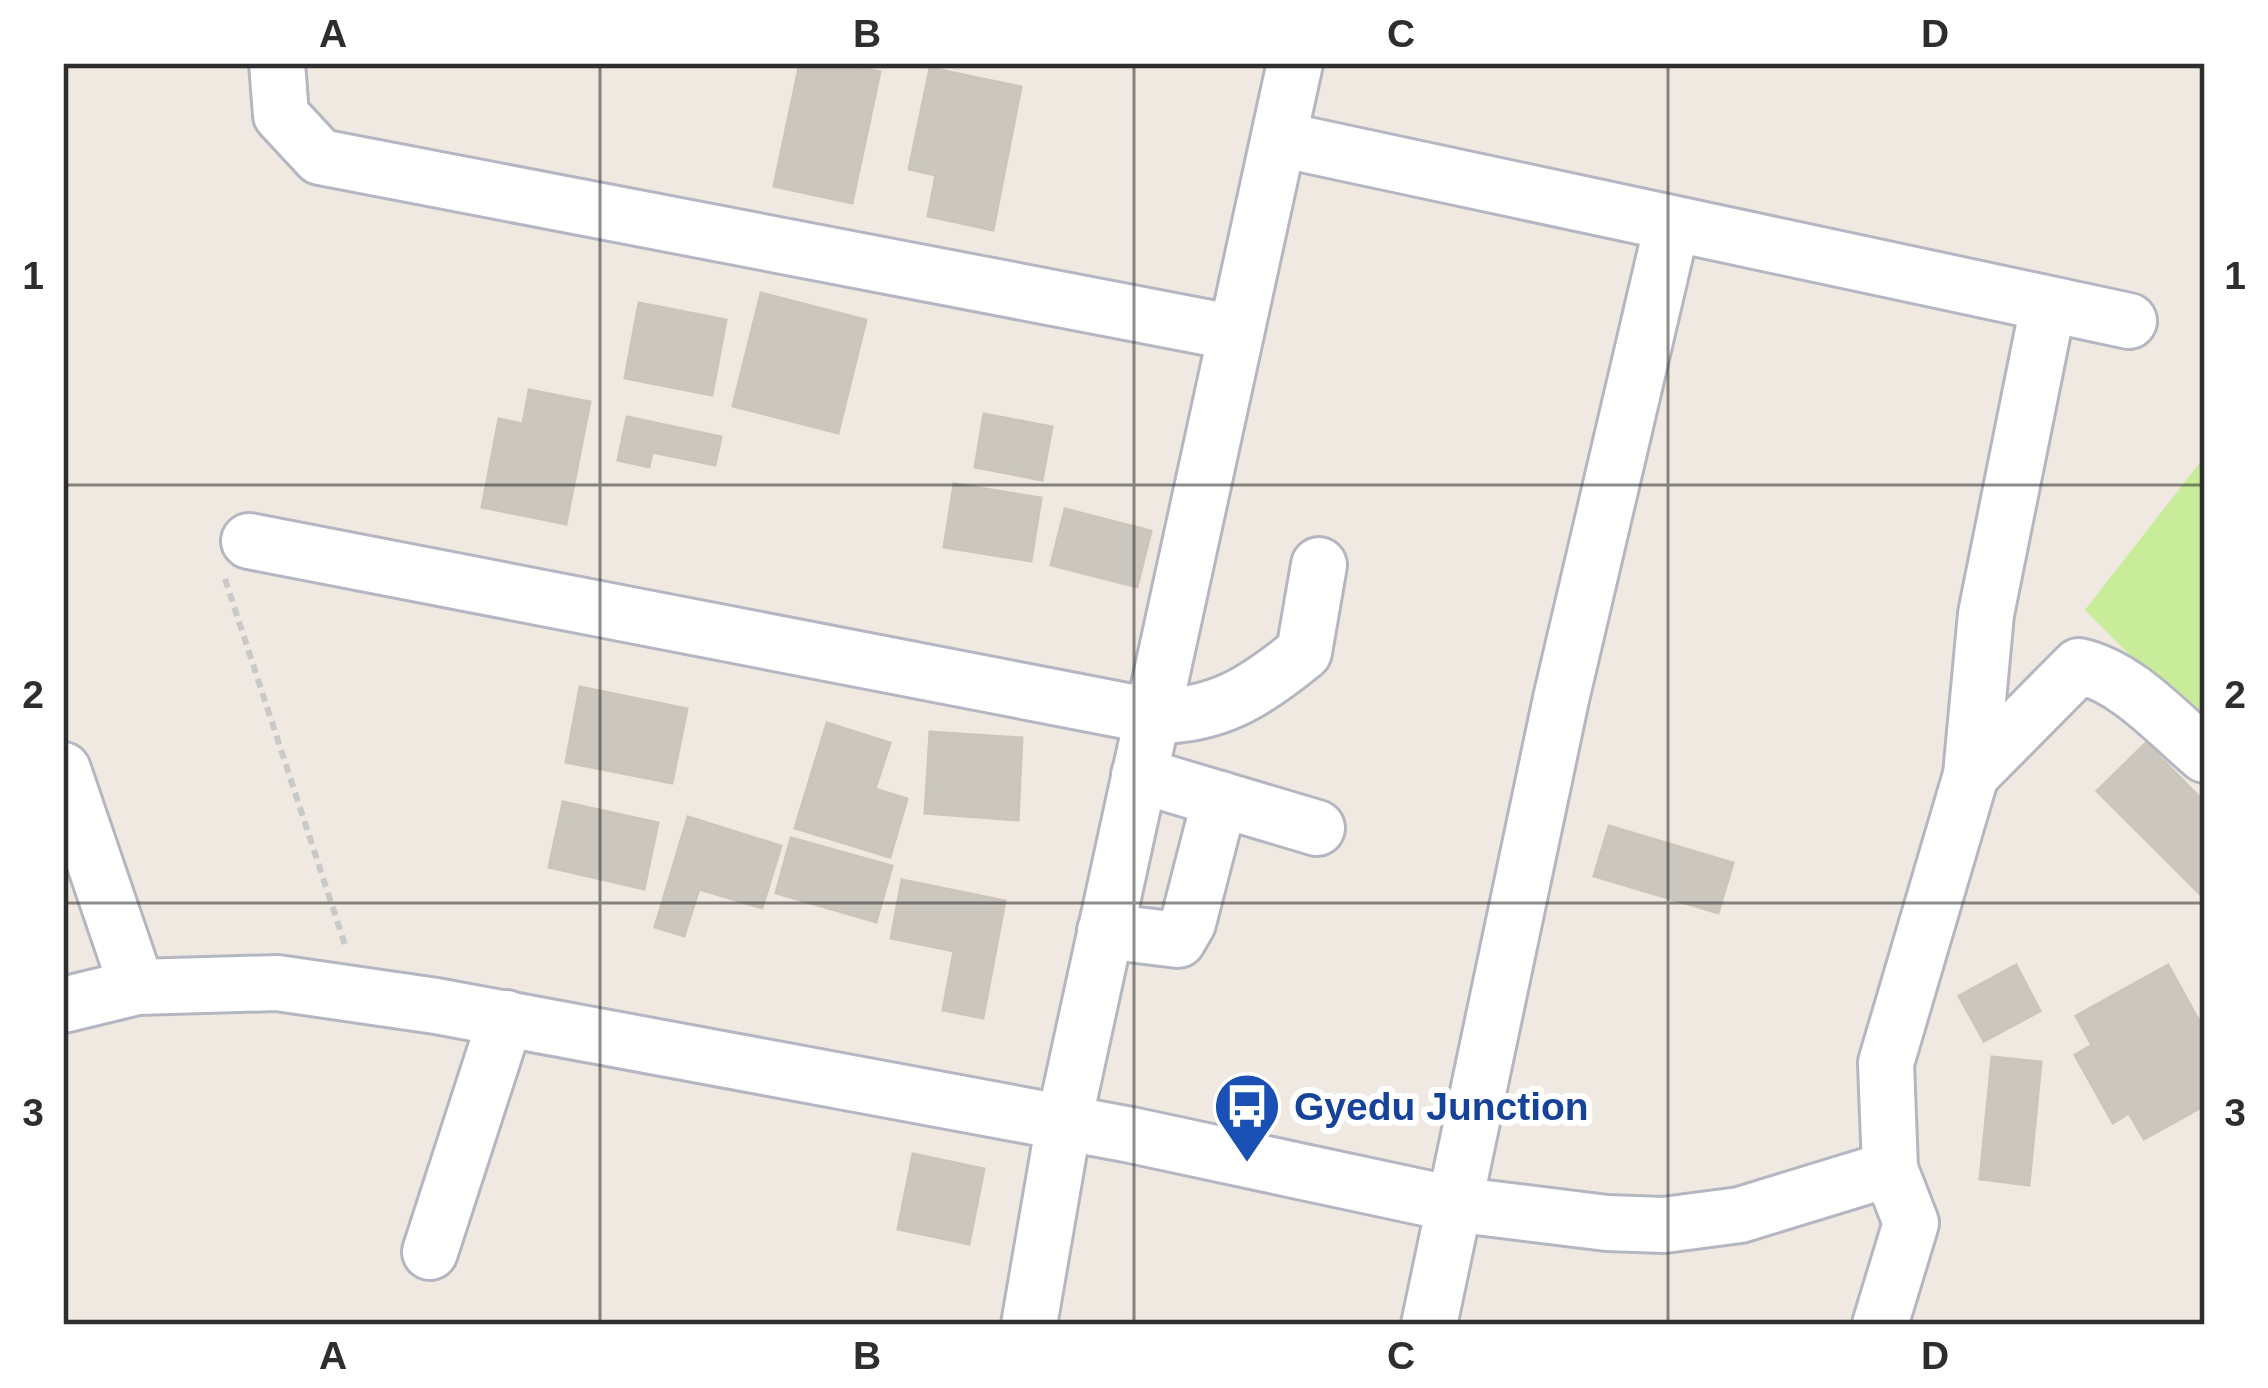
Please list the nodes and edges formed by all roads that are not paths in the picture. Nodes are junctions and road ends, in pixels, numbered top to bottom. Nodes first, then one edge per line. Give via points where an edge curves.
1 (277, 63) edge
2 (1294, 63) edge
3 (1279, 139) junction
4 (1672, 225) junction
5 (2048, 306) junction
6 (2129, 321) dead end
7 (1236, 334) junction
8 (249, 542) road end
9 (1319, 566) dead end
10 (1152, 716) junction
11 (2205, 755) edge
12 (63, 770) edge
13 (1139, 776) junction
14 (1971, 776) junction
15 (1220, 799) junction
16 (1317, 828) dead end
17 (1105, 931) junction
18 (137, 987) junction
19 (63, 1006) edge
20 (506, 1018) junction
21 (1064, 1122) junction
22 (1890, 1169) junction
23 (1453, 1204) junction
24 (430, 1252) dead end
25 (1029, 1325) edge
26 (1429, 1325) edge
27 (1880, 1325) edge

1 - 7 street via 281,115 320,157
2 - 3 street
3 - 4 street
3 - 7 street
4 - 5 street
4 - 23 street
5 - 6 street
5 - 14 street via 1986,614
7 - 10 street
8 - 10 street
9 - 10 street via 1304,652 1232,703 1204,714
10 - 13 street
11 - 14 street via 2122,685 2079,666
12 - 18 street
13 - 15 street
13 - 17 street
14 - 22 street via 1886,1063
15 - 16 street
15 - 17 street via 1183,934 1165,942
17 - 21 street
18 - 19 street
18 - 20 street via 277,983
20 - 21 street
20 - 24 street
21 - 23 street
21 - 25 street
22 - 23 street via 1740,1215 1664,1225
22 - 27 street via 1911,1223
23 - 26 street

